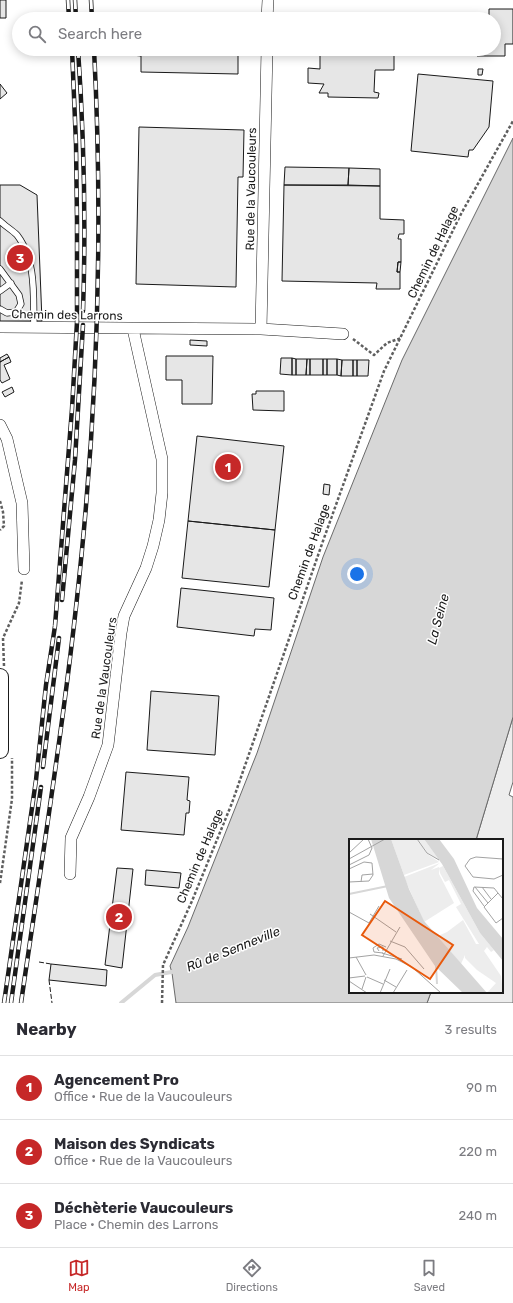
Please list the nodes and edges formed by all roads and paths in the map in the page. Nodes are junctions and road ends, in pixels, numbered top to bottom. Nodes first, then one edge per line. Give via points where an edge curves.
1 (268, 0) edge
2 (267, 12) edge
3 (267, 56) edge
4 (513, 121) edge
5 (0, 222) edge
6 (0, 269) edge
7 (11, 283) junction
8 (0, 291) edge
9 (0, 309) edge
10 (0, 327) edge
11 (34, 328) junction
12 (133, 329) junction
13 (261, 329) junction
14 (344, 334) joint
15 (401, 338) junction
16 (0, 425) edge
17 (0, 501) edge
18 (0, 530) edge
19 (24, 569) dead end
20 (0, 677) edge
21 (0, 750) edge
22 (70, 874) dead end
23 (162, 1002) edge

1 - 2 street
3 - 13 street, Rue de la Vaucouleurs
4 - 15 path, Chemin de Halage via 461,214
5 - 11 lane via 16,234 26,250 32,274
6 - 7 lane
7 - 8 lane
7 - 9 lane via 19,295 21,304 16,312 7,313
10 - 11 street, Chemin des Larrons
11 - 12 street, Chemin des Larrons
12 - 13 street
12 - 22 street, Rue de la Vaucouleurs via 162,458 160,520 146,568 124,616 108,745 71,838
13 - 14 street
14 - 15 path via 374,355 387,343
15 - 23 path, Chemin de Halage via 384,371 325,533 232,803 163,964
16 - 19 street via 7,439 22,504
17 - 18 path via 4,526
20 - 21 main road

